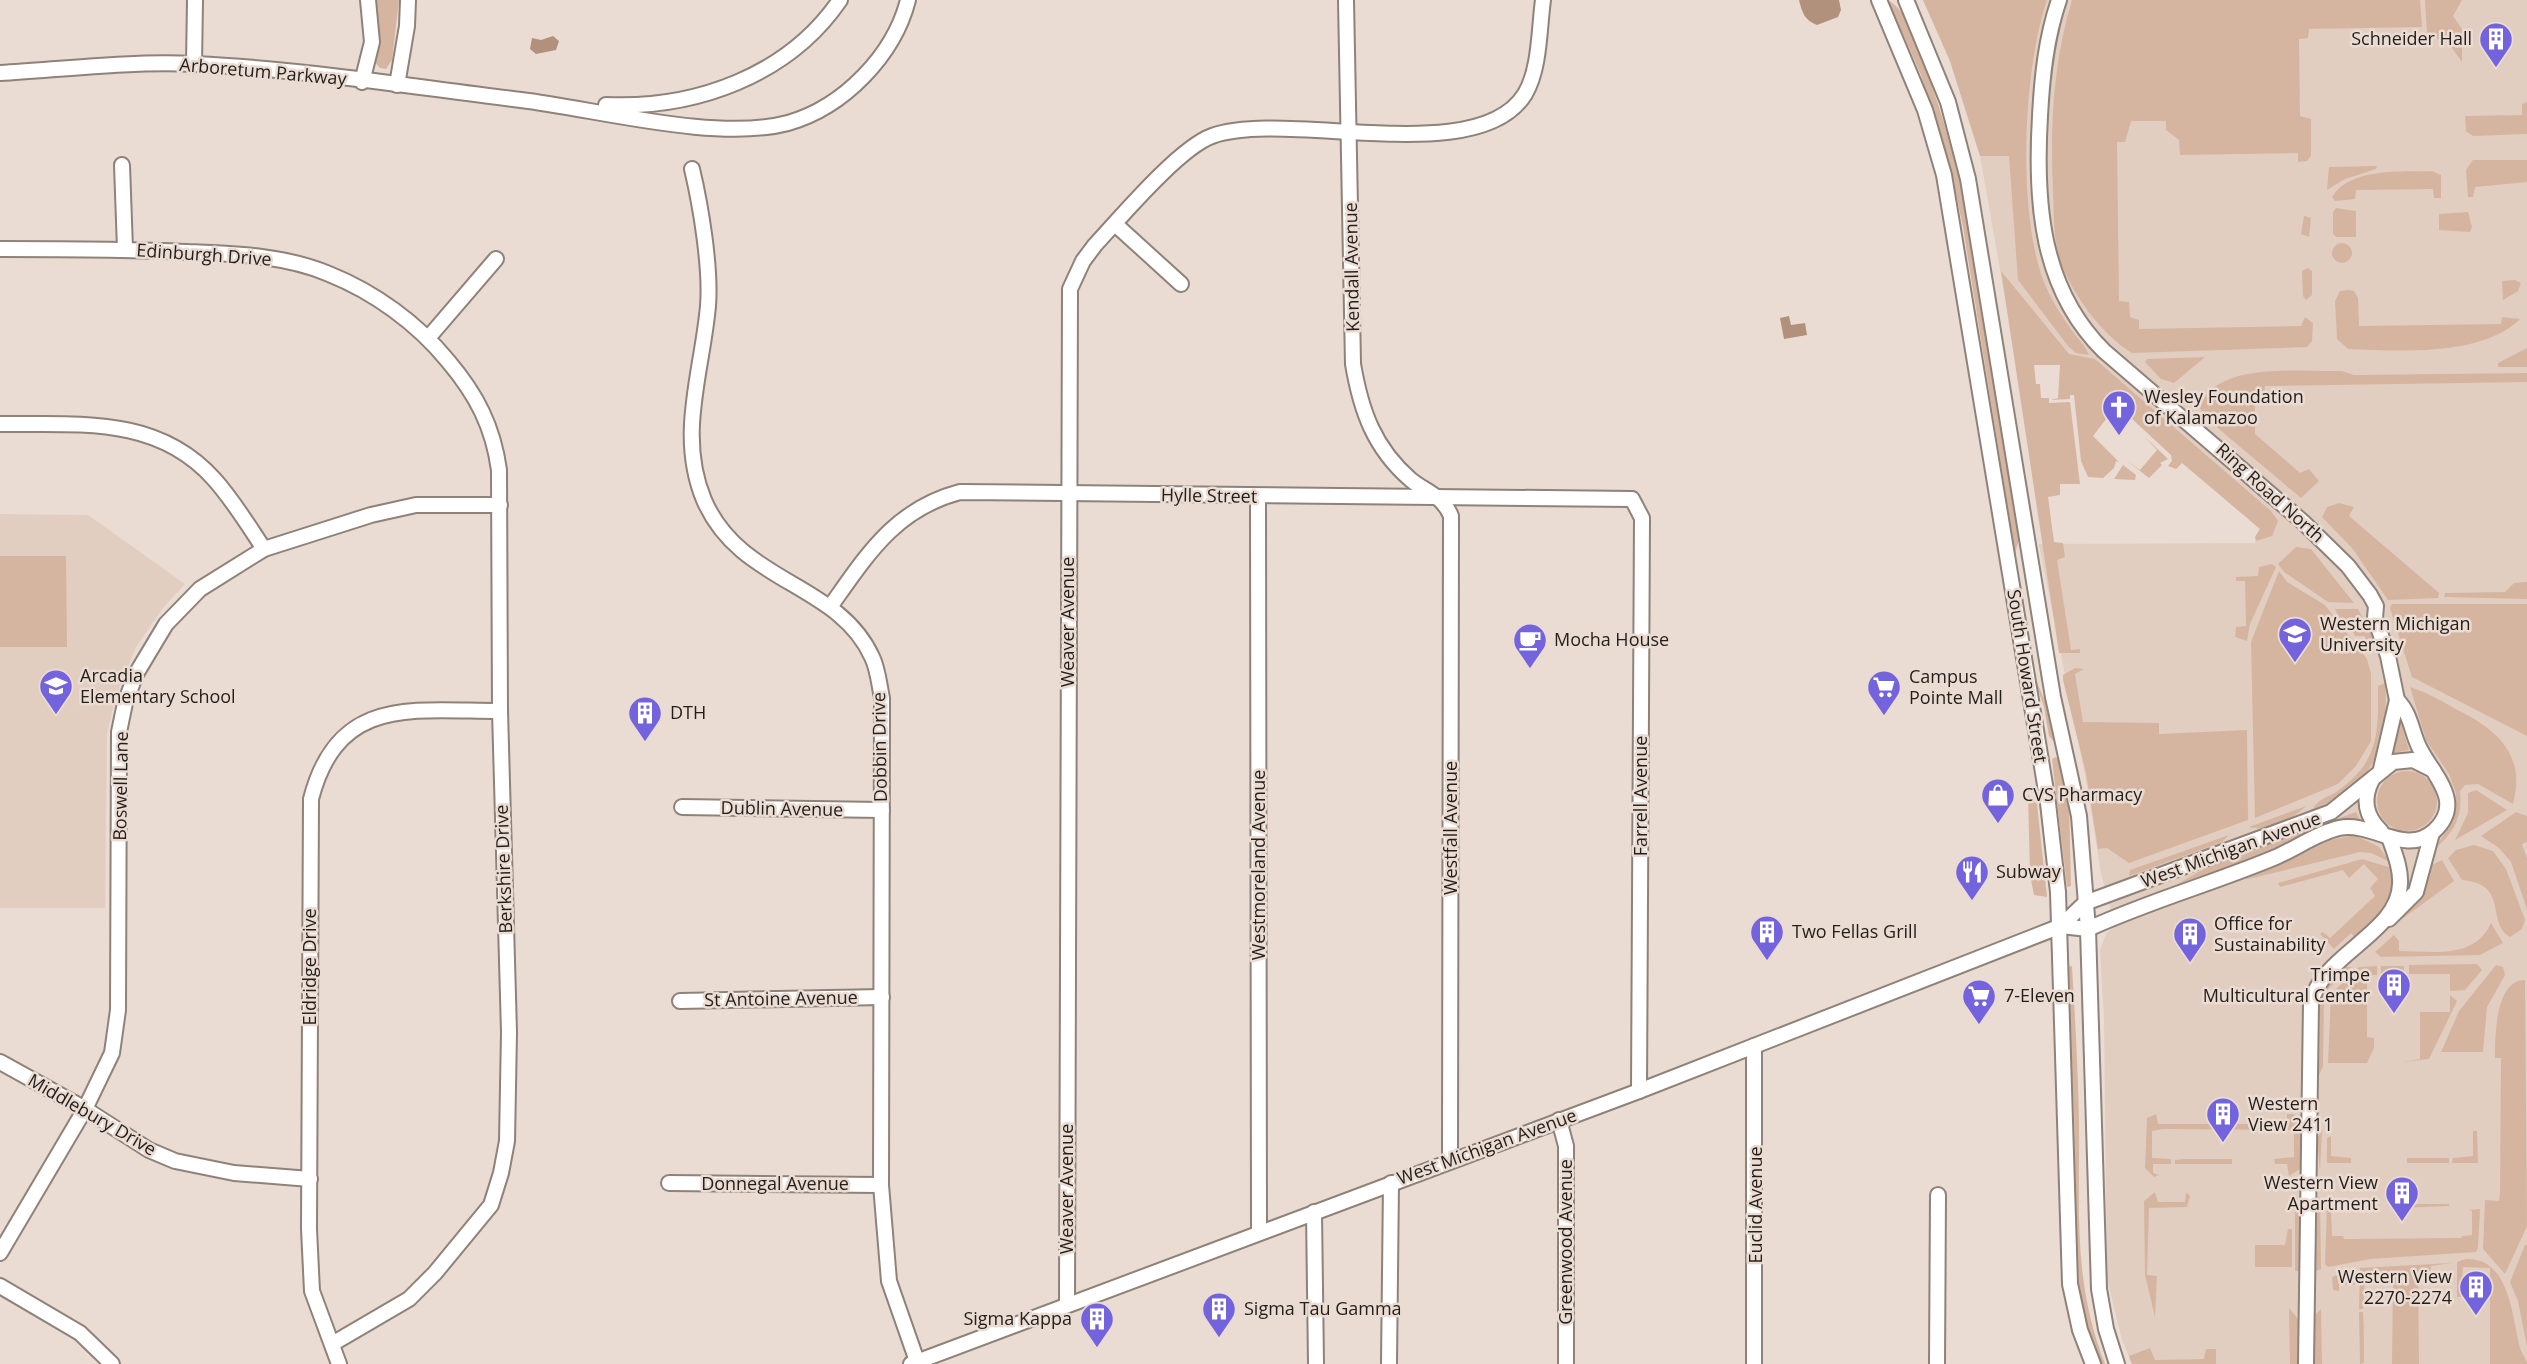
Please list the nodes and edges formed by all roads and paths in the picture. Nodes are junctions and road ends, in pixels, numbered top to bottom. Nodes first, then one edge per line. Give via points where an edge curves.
1 (195, 0) edge
2 (368, 0) edge
3 (408, 0) edge
4 (840, 0) edge
5 (908, 0) edge
6 (1346, 0) edge
7 (1543, 0) edge
8 (1880, 0) edge
9 (1906, 0) edge
10 (2059, 0) edge
11 (194, 64) junction
12 (0, 73) edge
13 (362, 82) junction
14 (397, 85) junction
15 (525, 100) junction
16 (1349, 133) junction
17 (122, 165) dead end
18 (692, 169) dead end
19 (1115, 224) junction
20 (0, 249) edge
21 (125, 249) junction
22 (496, 259) dead end
23 (1181, 284) dead end
24 (429, 337) junction
25 (0, 424) edge
26 (1068, 493) junction
27 (1258, 497) junction
28 (1441, 499) junction
29 (1636, 503) joint
30 (500, 505) junction
31 (264, 549) junction
32 (830, 607) junction
33 (2397, 700) junction
34 (500, 712) junction
35 (2065, 745) junction
36 (2039, 750) junction
37 (2433, 770) junction
38 (2378, 773) junction
39 (682, 807) dead end
40 (882, 810) junction
41 (2432, 833) junction
42 (2385, 834) junction
43 (2085, 903) junction
44 (2383, 921) junction
45 (2061, 926) junction
46 (2088, 929) junction
47 (882, 997) junction
48 (680, 1001) dead end
49 (1754, 1046) junction
50 (0, 1062) edge
51 (1639, 1091) junction
52 (85, 1109) junction
53 (1559, 1121) junction
54 (1450, 1160) junction
55 (310, 1179) junction
56 (669, 1183) dead end
57 (1391, 1183) junction
58 (881, 1185) junction
59 (1938, 1195) dead end
60 (1314, 1212) junction
61 (1259, 1233) junction
62 (0, 1253) edge
63 (0, 1286) edge
64 (1067, 1304) junction
65 (331, 1344) junction
66 (916, 1363) edge
67 (112, 1364) edge
68 (339, 1364) edge
69 (1316, 1364) edge
70 (1389, 1364) edge
71 (1566, 1364) edge
72 (1754, 1364) edge
73 (1937, 1364) edge
74 (2093, 1364) edge
75 (2118, 1364) edge
76 (2306, 1364) edge

1 - 11 street
2 - 13 street via 372,42
3 - 14 street
4 - 15 street, Arboretum Parkway via 802,42 770,65 733,85 691,99 645,107
5 - 15 street, Arboretum Parkway via 893,43 875,64 827,106 789,122 728,129
6 - 16 street, Kendall Avenue
7 - 16 street, Weaver Avenue via 1531,80 1519,102 1497,120 1449,131
8 - 36 street, South Howard Street via 1925,110 1944,175
9 - 35 street, South Howard Street via 1948,102 1968,179 2044,645
10 - 33 street, Ring Road North via 2042,81 2037,164 2042,233 2065,298 2079,323 2104,351 2304,522 2348,566 2376,606 2375,618
11 - 12 street, Arboretum Parkway
11 - 13 street, Arboretum Parkway
13 - 14 street, Arboretum Parkway
14 - 15 street, Arboretum Parkway
16 - 19 street, Weaver Avenue via 1261,128 1199,141
16 - 28 street, Kendall Avenue via 1353,365 1363,414 1398,467
17 - 21 street
18 - 32 street, Dobbin Drive via 699,196 708,302 690,435 704,498 728,540 755,564
19 - 23 street
19 - 26 street, Weaver Avenue via 1083,261 1070,289
20 - 21 street, Edinburgh Drive
21 - 24 street, Edinburgh Drive via 239,254 329,274 394,310
22 - 24 street
24 - 30 street, Berkshire Drive via 467,384 488,420 499,470
25 - 31 street via 114,426 154,438 212,476
26 - 27 street, Hylle Street
26 - 32 street, Hylle Street via 960,492 926,503 874,544
26 - 64 street, Weaver Avenue
27 - 28 street, Hylle Street
27 - 61 street, Westmoreland Avenue
28 - 29 street, Hylle Street via 1614,498
28 - 54 street, Westfall Avenue via 1452,523
29 - 51 street, Farrell Avenue via 1642,518
30 - 31 street, Boswell Lane via 416,505
30 - 34 street, Berkshire Drive
31 - 52 street, Boswell Lane via 200,589 174,614 150,648 125,702 119,733 117,1033
32 - 40 street, Dobbin Drive via 856,632 876,667 882,698
33 - 37 street, Ring Road North via 2408,712 2416,742
33 - 38 street, Ring Road North
34 - 55 street, Eldridge Drive via 415,712 376,718 346,734 322,762 310,799
34 - 65 street, Berkshire Drive via 509,1032 507,1141 501,1173 491,1205 435,1273 409,1299
35 - 36 street
35 - 43 street, South Howard Street via 2079,816
36 - 45 street, South Howard Street
37 - 38 street, West Michigan Avenue via 2406,760
37 - 41 street, Ring Road North via 2443,783 2447,804
38 - 42 street via 2367,790 2366,805 2370,819
38 - 43 street, West Michigan Avenue via 2331,812
39 - 40 street, Dublin Avenue
40 - 47 street, Dobbin Drive
41 - 42 street, West Michigan Avenue via 2412,841
41 - 44 street, Ring Road North via 2421,881 2407,904
42 - 44 street via 2396,858 2400,890
42 - 46 street, West Michigan Avenue via 2353,827 2332,830
43 - 45 street, West Michigan Avenue
43 - 46 street, South Howard Street
44 - 76 street via 2324,975 2311,1003
45 - 46 street, West Michigan Avenue
45 - 49 street, West Michigan Avenue
45 - 74 street, South Howard Street via 2068,1261 2080,1330
46 - 75 street, South Howard Street via 2099,1289
47 - 48 street, St Antoine Avenue
47 - 58 street, Dobbin Drive
49 - 51 street, West Michigan Avenue
49 - 72 street, Euclid Avenue
50 - 52 street, Middlebury Drive
51 - 53 street, West Michigan Avenue
52 - 55 street, Middlebury Drive via 175,1161 234,1174
52 - 62 street, Boswell Lane
53 - 54 street, West Michigan Avenue
53 - 71 street, Greenwood Avenue via 1566,1146
54 - 57 street, West Michigan Avenue
55 - 65 street, Eldridge Drive via 312,1291
56 - 58 street, Donnegal Avenue
57 - 60 street, West Michigan Avenue
57 - 70 street
58 - 66 street, Dobbin Drive via 890,1281
59 - 73 street
60 - 61 street, West Michigan Avenue
60 - 69 street
61 - 64 street, West Michigan Avenue
63 - 67 street via 80,1333
64 - 66 street, West Michigan Avenue
65 - 68 street, Eldridge Drive

